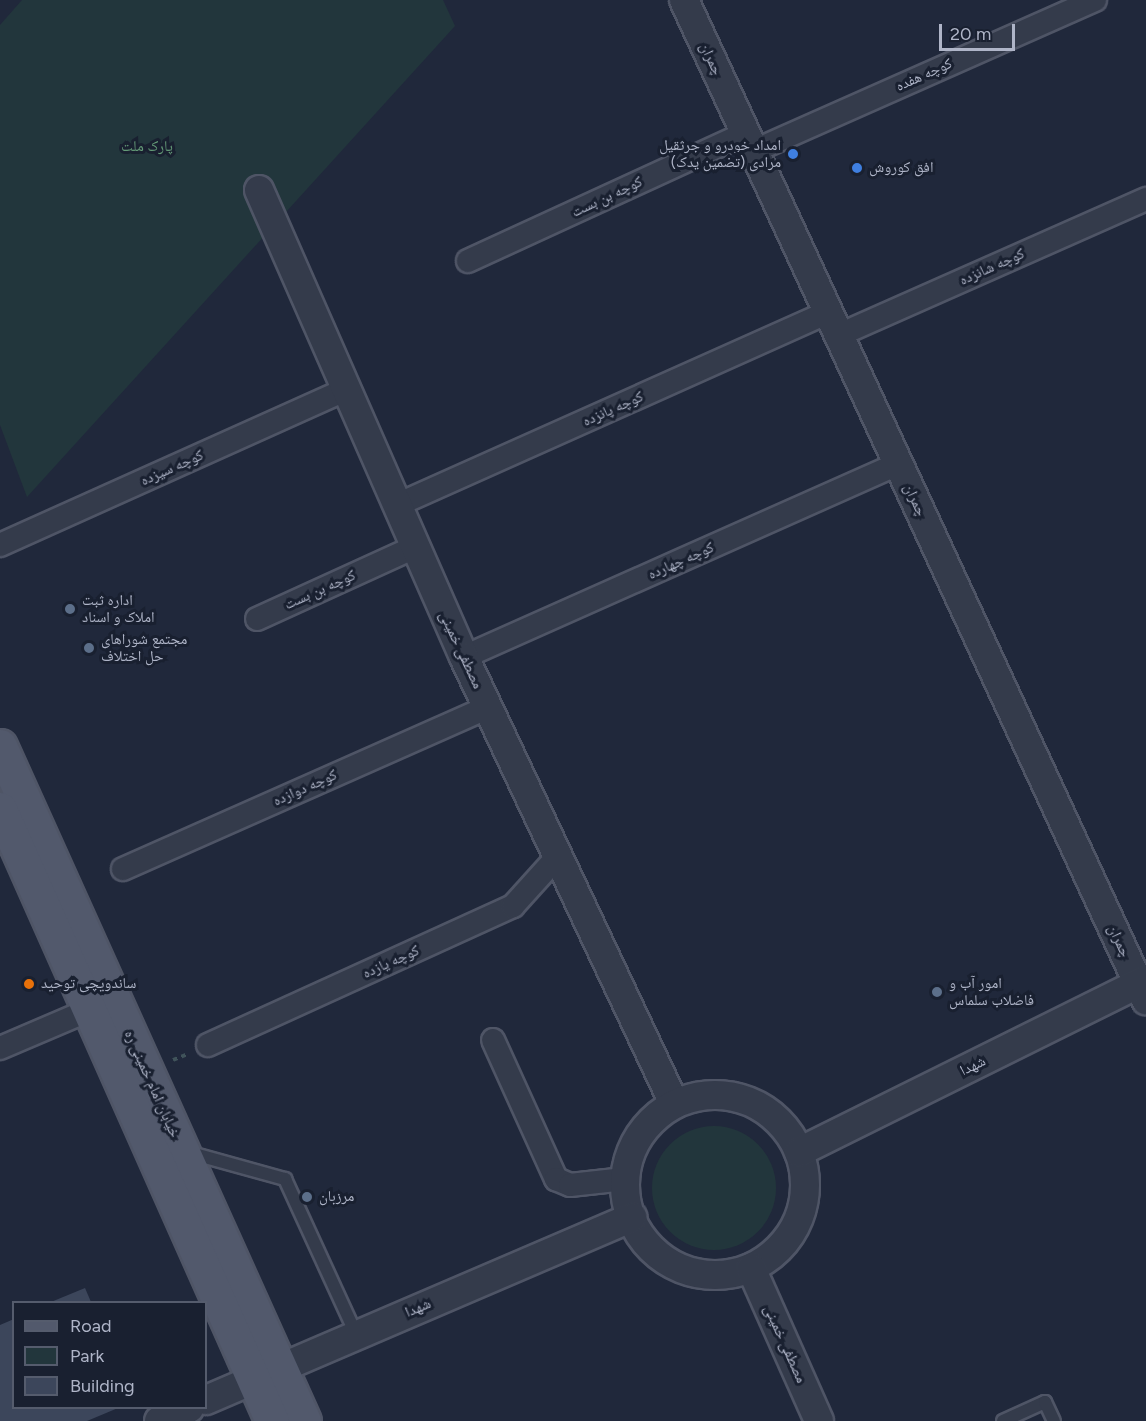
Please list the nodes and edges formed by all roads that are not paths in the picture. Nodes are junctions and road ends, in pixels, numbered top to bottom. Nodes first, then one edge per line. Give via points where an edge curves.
1 (684, 0) edge
2 (1095, 0) edge
3 (750, 142) junction
4 (259, 190) dead end
5 (1146, 199) edge
6 (468, 261) dead end
7 (833, 323) junction
8 (345, 390) junction
9 (898, 464) junction
10 (397, 505) junction
11 (0, 545) edge
12 (415, 547) junction
13 (257, 619) dead end
14 (464, 657) junction
15 (488, 707) junction
16 (0, 747) edge
17 (0, 809) edge
18 (8, 849) edge
19 (558, 856) junction
20 (123, 869) dead end
21 (1143, 988) edge
22 (89, 1010) junction
23 (493, 1040) dead end
24 (208, 1045) road end
25 (0, 1048) edge
26 (674, 1104) junction
27 (182, 1150) junction
28 (799, 1152) junction
29 (625, 1179) junction
30 (632, 1217) junction
31 (751, 1268) junction
32 (356, 1334) junction
33 (266, 1373) junction
34 (207, 1400) edge
35 (185, 1409) edge
36 (159, 1421) edge
37 (272, 1421) edge
38 (304, 1421) edge
39 (819, 1421) edge
40 (1003, 1421) edge
41 (1054, 1421) edge

1 - 3 street, چمران
2 - 3 street, کوچه هفده
3 - 6 street, کوچه بن بست
3 - 7 street, چمران
4 - 8 street, مصطفی خمینی
5 - 7 street, کوچه شانزده
7 - 9 street, چمران
7 - 10 street, کوچه پانزده
8 - 10 street, مصطفی خمینی
8 - 11 street, کوچه سیزده
9 - 14 street, کوچه چهارده
9 - 21 street, چمران
10 - 12 street, مصطفی خمینی
12 - 13 street, کوچه بن بست
12 - 14 street, مصطفی خمینی
14 - 15 street, مصطفی خمینی
15 - 19 street, مصطفی خمینی
15 - 20 street, کوچه دوازده
16 - 27 main road, خیابان امام خمینی ره
17 - 18 main road, خیابان امام خمینی ره
18 - 22 main road, خیابان امام خمینی ره
19 - 24 street, کوچه یازده via 513,906
19 - 26 street, مصطفی خمینی
21 - 28 street, شهدا
22 - 25 street
22 - 33 main road, خیابان امام خمینی ره
23 - 29 street via 556,1179 570,1185
26 - 28 street via 702,1095 730,1096 758,1105 781,1122
26 - 29 street via 649,1123 632,1149
27 - 32 lane via 285,1179
27 - 33 main road, خیابان امام خمینی ره
28 - 31 street via 804,1203 794,1230 776,1252
29 - 30 street
30 - 31 street via 641,1237 662,1259 690,1272 721,1275
30 - 32 street, شهدا
31 - 39 street, مصطفی خمینی
32 - 33 street, شهدا
33 - 34 street, شهدا
33 - 37 main road, خیابان امام خمینی ره
33 - 38 main road, خیابان امام خمینی ره
35 - 36 street
40 - 41 lane via 1045,1402

